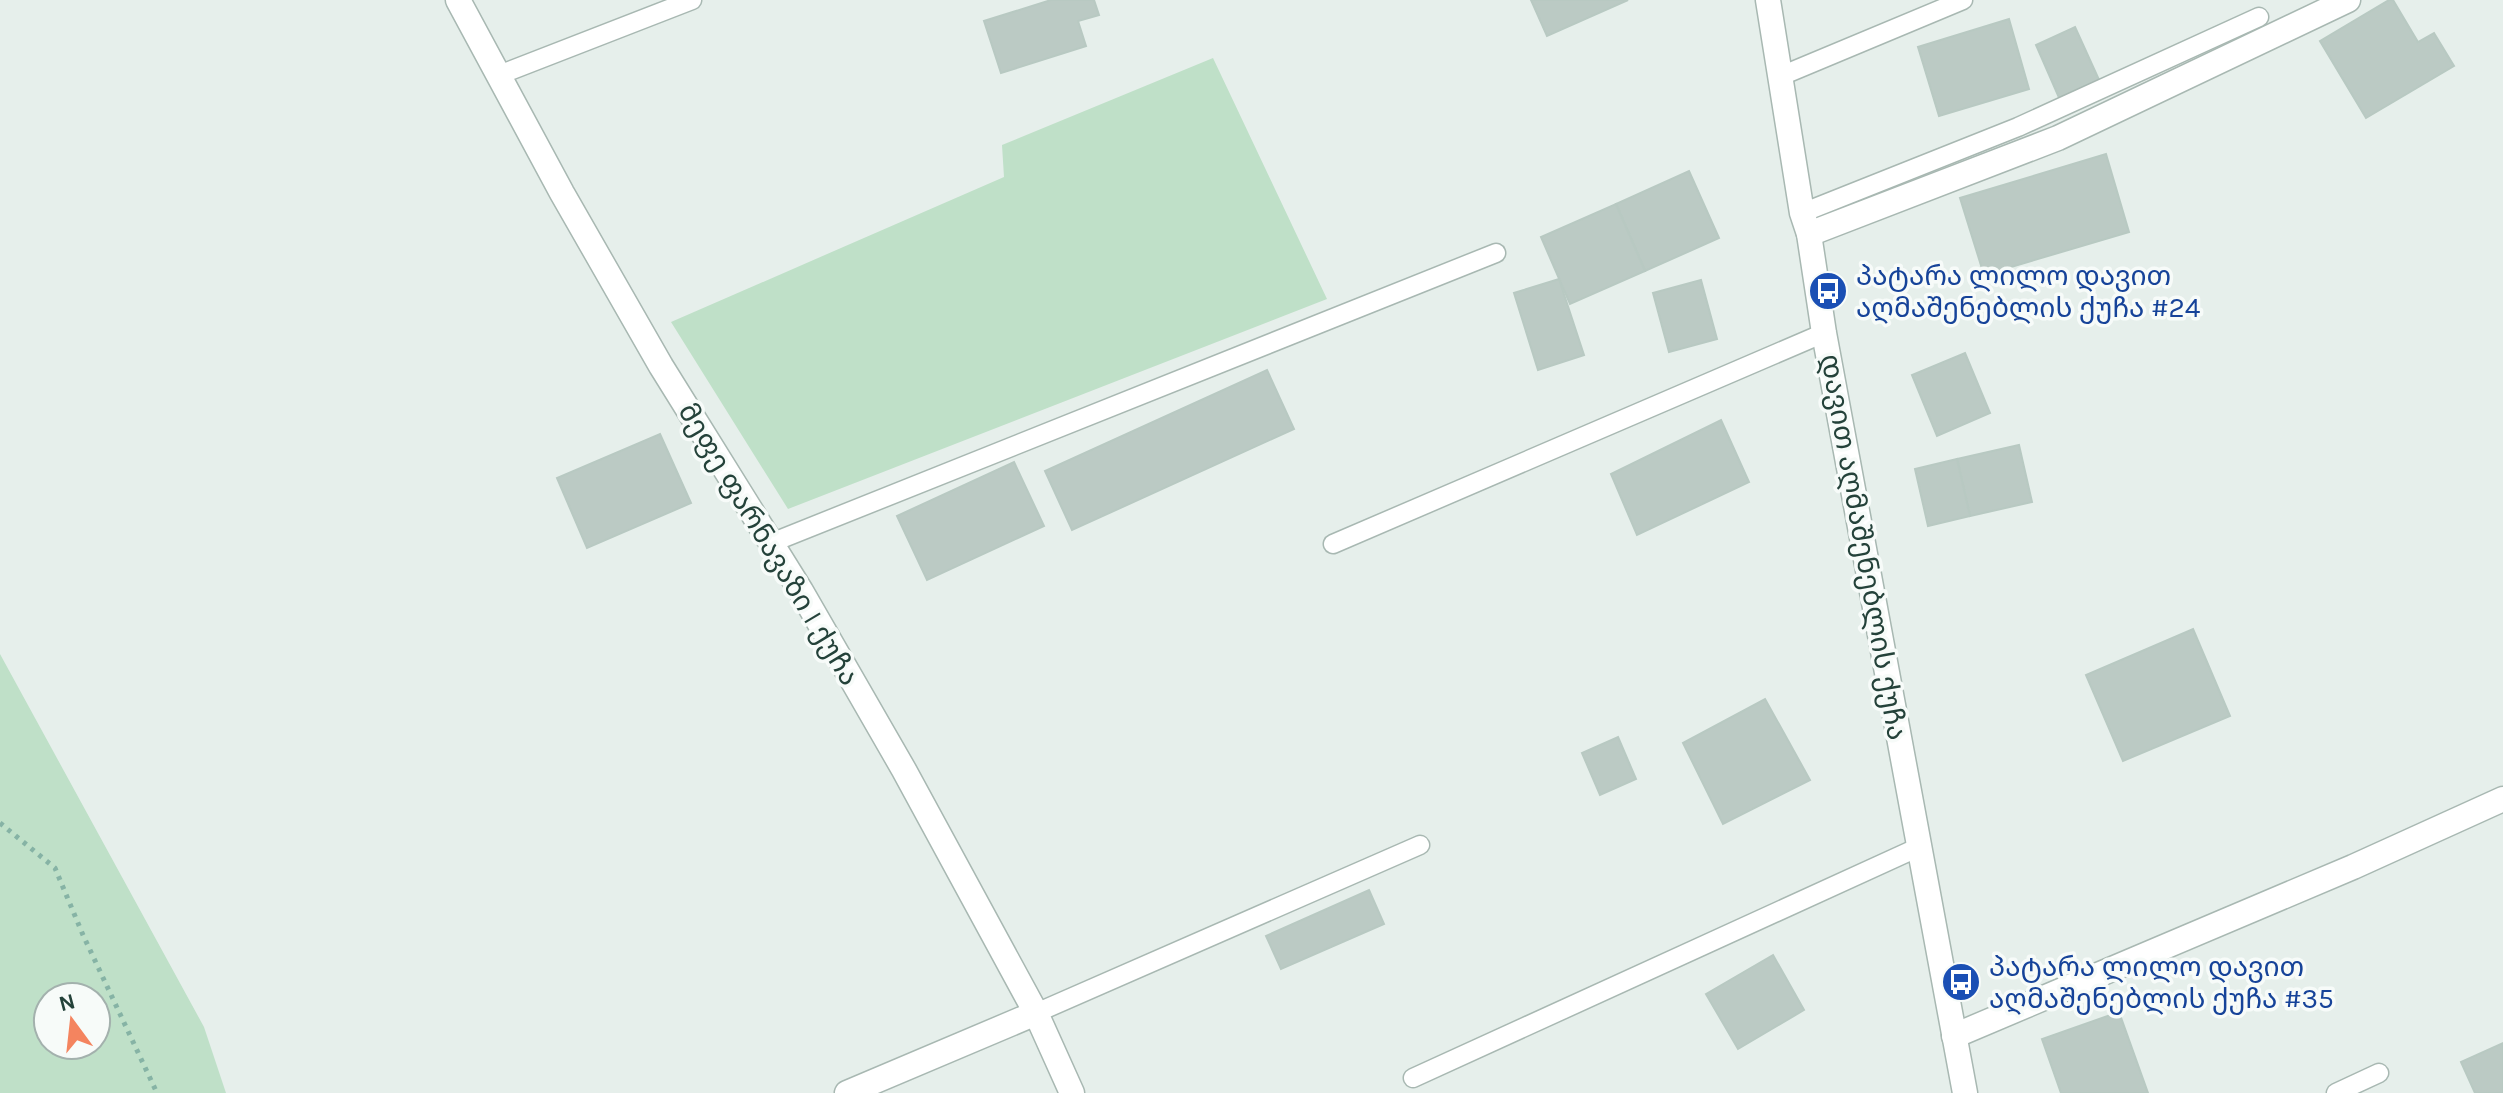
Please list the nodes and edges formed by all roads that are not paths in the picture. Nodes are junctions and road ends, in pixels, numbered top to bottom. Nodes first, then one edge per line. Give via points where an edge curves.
1 (458, 0) edge
2 (692, 0) edge
3 (1768, 0) edge
4 (1963, 0) edge
5 (2348, 0) edge
6 (2259, 17) dead end
7 (499, 75) junction
8 (1781, 76) junction
9 (1805, 223) junction
10 (1496, 253) dead end
11 (1824, 333) junction
12 (771, 543) junction
13 (1333, 544) dead end
14 (2503, 799) edge
15 (1420, 845) dead end
16 (1919, 847) junction
17 (1036, 1013) junction
18 (1954, 1036) junction
19 (2379, 1073) dead end
20 (1413, 1078) dead end
21 (847, 1093) edge
22 (1072, 1093) edge
23 (1965, 1093) edge
24 (2336, 1093) edge

1 - 7 street, მეფე ფარნავაზი I ქუჩა
2 - 7 lane
3 - 8 street, დავით აღმაშენებლის ქუჩა
4 - 8 lane
5 - 9 street via 2058,138
6 - 9 lane
7 - 12 street, მეფე ფარნავაზი I ქუჩა via 661,366
8 - 9 street, დავით აღმაშენებლის ქუჩა
9 - 11 street, დავით აღმაშენებლის ქუჩა
10 - 12 lane
11 - 13 lane
11 - 16 street, დავით აღმაშენებლის ქუჩა
12 - 17 street, მეფე ფარნავაზი I ქუჩა via 904,770
14 - 18 street
15 - 17 lane
16 - 18 street, დავით აღმაშენებლის ქუჩა
16 - 20 lane
17 - 21 street
17 - 22 street, მეფე ფარნავაზი I ქუჩა
18 - 23 street, დავით აღმაშენებლის ქუჩა
19 - 24 lane

